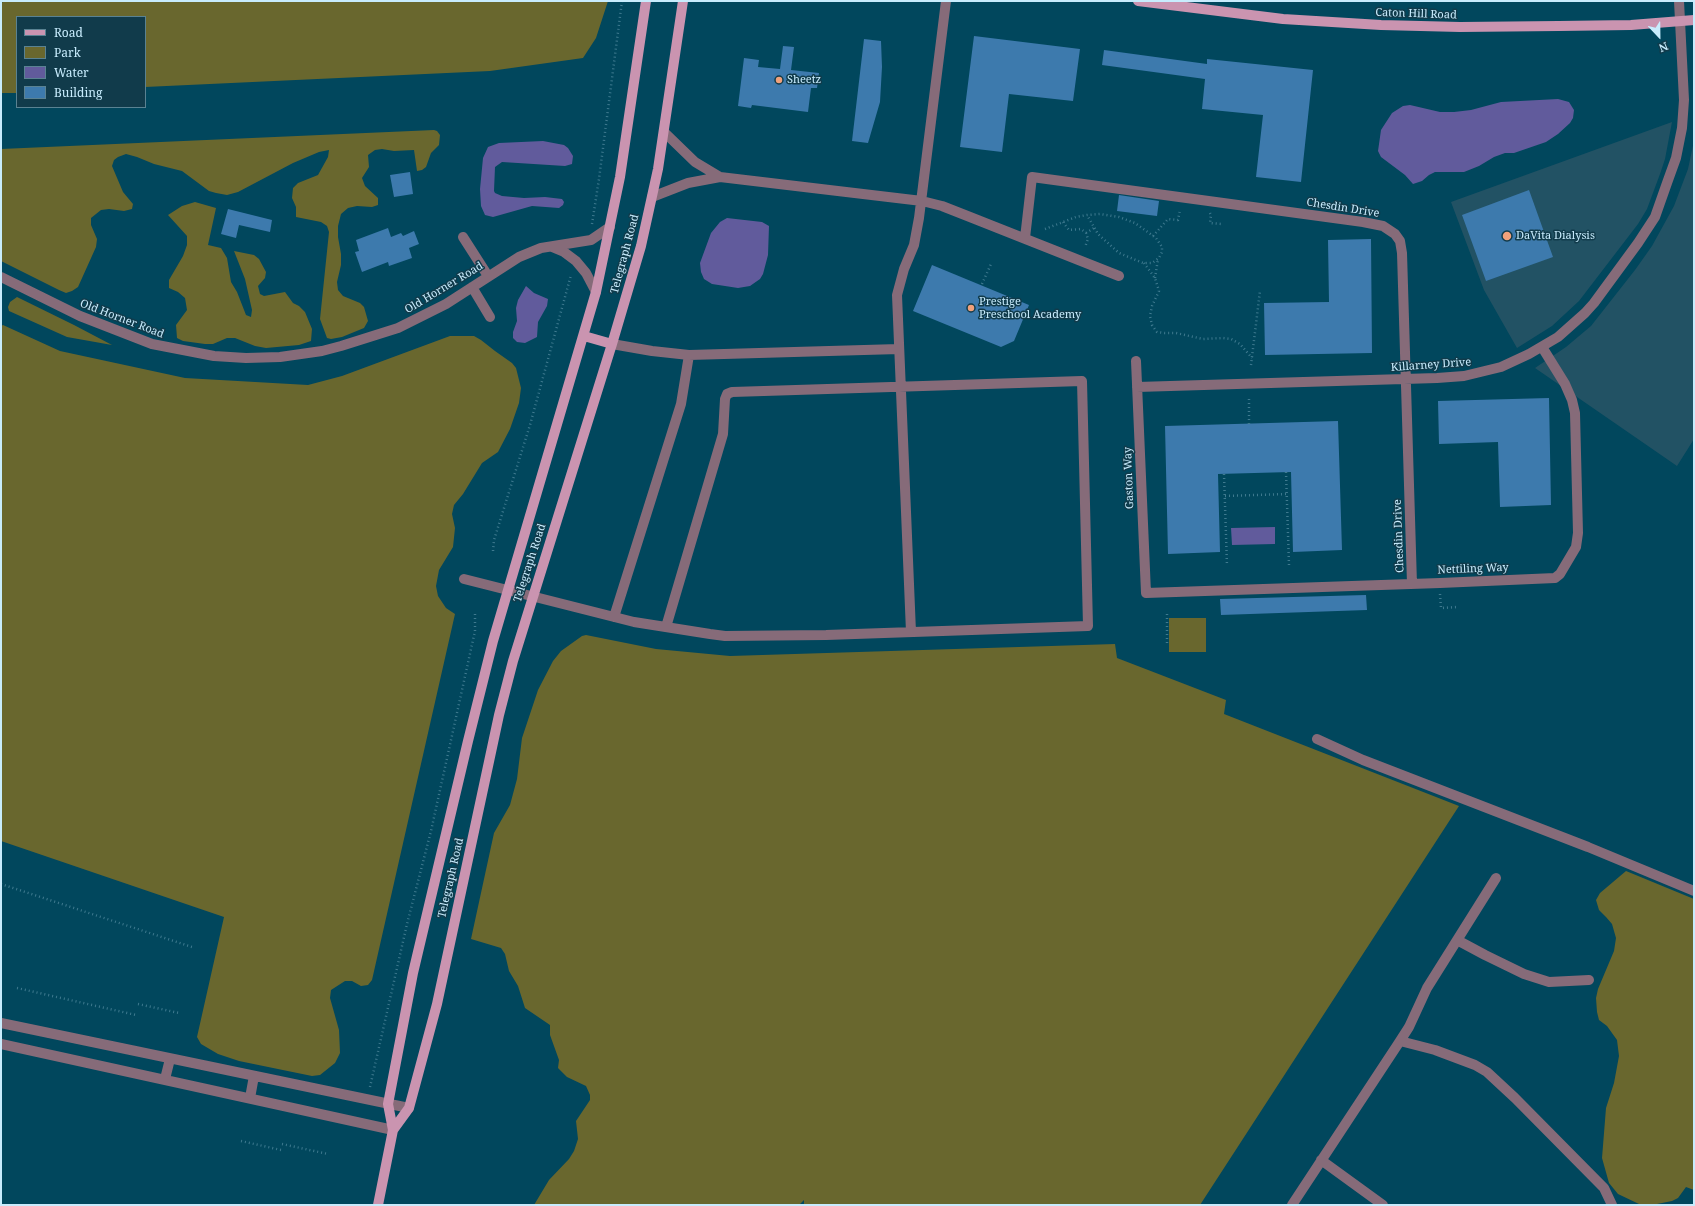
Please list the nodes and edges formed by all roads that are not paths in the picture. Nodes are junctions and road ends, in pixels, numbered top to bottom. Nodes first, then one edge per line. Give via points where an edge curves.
1 (646, 1) edge
2 (683, 1) edge
3 (946, 1) edge
4 (1138, 1) edge
5 (1679, 1) edge
6 (1694, 20) edge
7 (1681, 21) junction
8 (664, 132) junction
9 (720, 177) junction
10 (652, 197) junction
11 (922, 201) junction
12 (610, 227) junction
13 (463, 237) dead end
14 (1025, 238) junction
15 (552, 247) junction
16 (488, 276) junction
17 (1119, 276) dead end
18 (1, 277) edge
19 (472, 287) junction
20 (596, 292) junction
21 (490, 317) dead end
22 (584, 336) junction
23 (612, 344) junction
24 (1542, 347) junction
25 (899, 349) junction
26 (689, 355) junction
27 (1136, 362) dead end
28 (1406, 379) junction
29 (901, 387) junction
30 (1137, 387) junction
31 (464, 579) dead end
32 (1412, 584) junction
33 (508, 590) junction
34 (1146, 593) joint
35 (532, 596) junction
36 (614, 617) junction
37 (666, 627) junction
38 (911, 632) junction
39 (1317, 739) dead end
40 (1496, 878) dead end
41 (1694, 891) edge
42 (1457, 940) junction
43 (1589, 980) dead end
44 (1, 1023) edge
45 (1400, 1041) junction
46 (1, 1044) edge
47 (170, 1059) junction
48 (254, 1076) junction
49 (165, 1079) junction
50 (250, 1098) junction
51 (388, 1104) junction
52 (409, 1108) junction
53 (393, 1130) junction
54 (1321, 1160) junction
55 (378, 1205) edge
56 (1292, 1205) edge
57 (1383, 1205) edge
58 (1612, 1205) edge

1 - 12 main road, Telegraph Road via 620,177
2 - 8 main road, Telegraph Road
3 - 11 street
4 - 7 main road, Caton Hill Road via 1283,19 1381,25 1551,26
5 - 7 street, Killarney Drive
6 - 7 main road, Caton Hill Road
7 - 24 street, Killarney Drive via 1684,86 1682,128 1676,158 1655,218 1590,308
8 - 9 street via 695,162
8 - 10 main road, Telegraph Road
9 - 10 street via 688,183
9 - 11 street
10 - 23 main road, Telegraph Road via 641,246
11 - 14 street via 942,206
11 - 25 street via 914,245 897,295
12 - 15 street, Old Horner Road via 591,240
12 - 20 main road, Telegraph Road
13 - 16 street
14 - 17 street
14 - 28 street, Chesdin Drive via 1032,177 1384,226 1397,237 1402,252
15 - 16 street, Old Horner Road via 519,256
15 - 20 street via 576,261
16 - 19 street, Old Horner Road
18 - 19 street, Old Horner Road via 80,316 152,344 201,354 246,358 322,351 361,341 413,321
19 - 21 street
20 - 22 main road, Telegraph Road
22 - 23 main road
22 - 33 main road, Telegraph Road
23 - 26 street
23 - 35 main road, Telegraph Road
24 - 28 street, Killarney Drive via 1501,367 1475,374
24 - 32 street, Nettiling Way via 1565,384 1575,413 1578,534 1573,553 1555,578
25 - 26 street
25 - 29 street
26 - 36 street via 681,404
27 - 30 street, Gaston Way
28 - 30 street, Killarney Drive
28 - 32 street, Chesdin Drive
29 - 37 street via 727,394 723,434
29 - 38 street
29 - 38 street via 1082,381 1088,626
30 - 34 street, Gaston Way
31 - 33 street
32 - 34 street, Nettiling Way
33 - 35 street
33 - 51 main road, Telegraph Road via 468,741 413,973
35 - 36 street
35 - 52 main road, Telegraph Road via 499,715 437,1004
36 - 37 street
37 - 38 street via 725,636
39 - 41 street via 1363,760
40 - 42 street
42 - 43 street via 1524,974 1549,982
42 - 45 street via 1427,988
44 - 47 street
45 - 54 street
45 - 58 street via 1448,1055 1487,1072 1604,1188
46 - 49 street
47 - 48 street
47 - 49 street
48 - 50 street
48 - 51 street
49 - 50 street
50 - 53 street
51 - 52 street
51 - 53 main road, Telegraph Road
52 - 53 main road, Telegraph Road
53 - 55 main road, Telegraph Road
54 - 56 street
54 - 57 street

